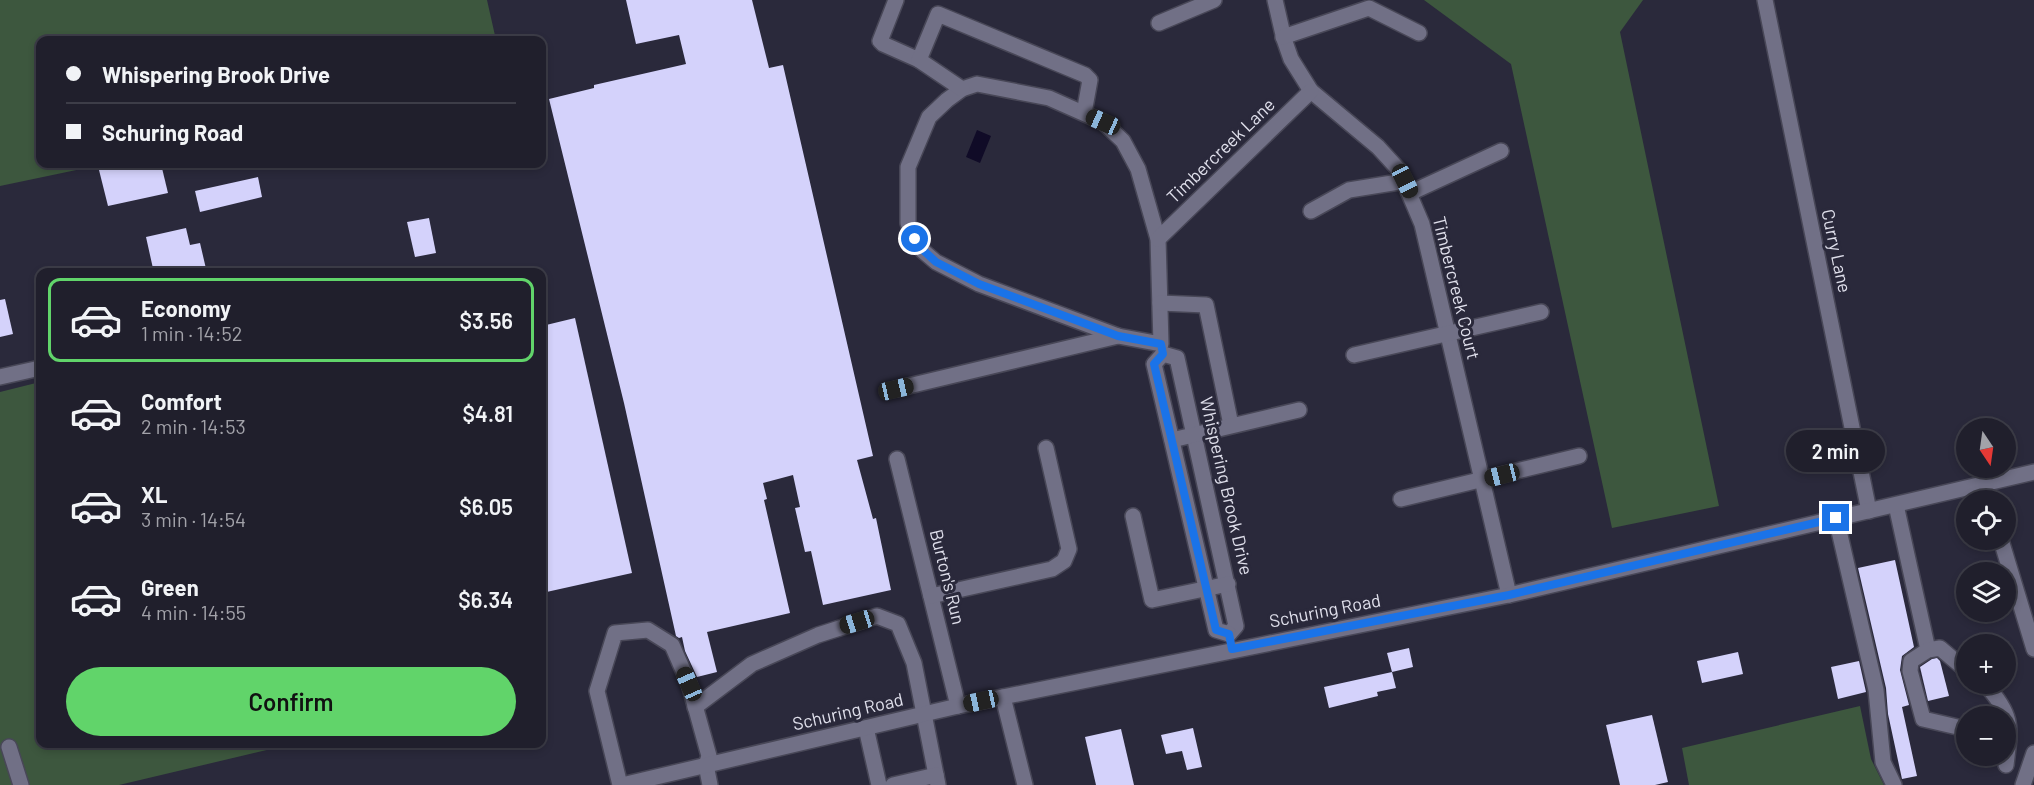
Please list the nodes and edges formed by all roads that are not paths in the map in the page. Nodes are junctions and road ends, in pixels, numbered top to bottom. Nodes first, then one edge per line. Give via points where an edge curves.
1 (896, 0) edge
2 (1214, 0) edge
3 (1275, 0) edge
4 (1764, 0) edge
5 (941, 7) edge
6 (1159, 23) dead end
7 (1419, 33) dead end
8 (1283, 37) junction
9 (919, 60) junction
10 (962, 88) junction
11 (1311, 91) junction
12 (1084, 113) junction
13 (1501, 151) dead end
14 (1408, 187) junction
15 (1311, 211) dead end
16 (1158, 239) junction
17 (1160, 303) junction
18 (1541, 312) dead end
19 (1448, 332) junction
20 (1118, 336) junction
21 (1162, 349) junction
22 (1354, 355) dead end
23 (36, 369) edge
24 (0, 376) edge
25 (896, 389) dead end
26 (1299, 410) dead end
27 (1231, 425) junction
28 (1194, 435) junction
29 (1172, 440) junction
30 (1046, 448) dead end
31 (1579, 456) dead end
32 (897, 459) dead end
33 (2034, 472) edge
34 (1483, 479) junction
35 (1983, 484) junction
36 (1985, 490) edge
37 (1401, 499) dead end
38 (1896, 504) junction
39 (1869, 511) junction
40 (1133, 516) dead end
41 (1836, 518) junction
42 (2004, 550) edge
43 (1228, 584) junction
44 (1205, 589) junction
45 (1509, 595) junction
46 (931, 596) junction
47 (1231, 642) junction
48 (2034, 649) edge
49 (1928, 650) junction
50 (1956, 662) edge
51 (1994, 694) edge
52 (1003, 696) junction
53 (695, 706) junction
54 (958, 706) junction
55 (2003, 706) edge
56 (923, 714) junction
57 (1956, 727) edge
58 (866, 728) junction
59 (9, 747) dead end
60 (2034, 753) edge
61 (706, 765) junction
62 (2008, 766) edge
63 (938, 780) edge
64 (21, 785) edge
65 (621, 785) edge
66 (710, 785) edge
67 (879, 785) edge
68 (893, 785) edge
69 (1025, 785) edge
70 (1894, 785) edge
71 (2021, 785) edge

1 - 9 street via 880,41
2 - 6 street
3 - 8 street, Timbercreek Court
4 - 39 street, Curry Lane
5 - 9 street
5 - 12 street via 1085,75 1090,87
7 - 8 street via 1369,8
8 - 11 street, Timbercreek Court via 1291,59
9 - 10 street
10 - 12 street via 977,84 1049,98
10 - 20 street via 929,117 908,168 908,223 915,239 936,262 979,284
11 - 14 street, Timbercreek Court via 1378,147
11 - 16 street, Timbercreek Lane
12 - 16 street via 1103,122 1123,141 1138,169
13 - 14 street
14 - 15 street via 1349,190
14 - 19 street, Timbercreek Court via 1422,224
16 - 17 street
17 - 21 street
17 - 27 street via 1206,305
18 - 19 street
19 - 22 street
19 - 34 street, Timbercreek Court
20 - 21 street
20 - 25 street
21 - 28 street, Whispering Brook Drive via 1177,358
21 - 29 street via 1154,364
23 - 24 street
26 - 27 street
27 - 28 street
28 - 29 street
28 - 43 street, Whispering Brook Drive
29 - 44 street
30 - 46 street via 1069,549 1064,561 1052,569
31 - 34 street
32 - 46 street, Burton's Run
33 - 35 street, Schuring Road
34 - 37 street
34 - 45 street, Timbercreek Court
35 - 36 street
35 - 38 street, Schuring Road
38 - 39 street, Schuring Road
38 - 49 street
39 - 41 street, Schuring Road
40 - 44 street via 1152,600
41 - 45 street, Schuring Road
41 - 70 street via 1876,690 1883,762
42 - 48 street
43 - 44 street
43 - 47 street, Whispering Brook Drive via 1236,626
44 - 47 street via 1216,630
45 - 47 street, Schuring Road
46 - 54 street, Burton's Run
47 - 52 street, Schuring Road
49 - 50 street via 1940,648
49 - 57 street via 1911,661 1910,671 1923,719
51 - 55 street
52 - 54 street, Schuring Road
52 - 69 street
53 - 56 street via 752,664 818,635 877,616 898,624 914,663
53 - 61 street via 709,756
53 - 65 street via 672,645 648,630 615,633 597,692
54 - 56 street, Schuring Road
56 - 58 street, Schuring Road
56 - 63 street
58 - 61 street, Schuring Road
58 - 67 street
59 - 64 street
60 - 71 street
61 - 65 street, Schuring Road
61 - 66 street
62 - 71 street
63 - 68 street

